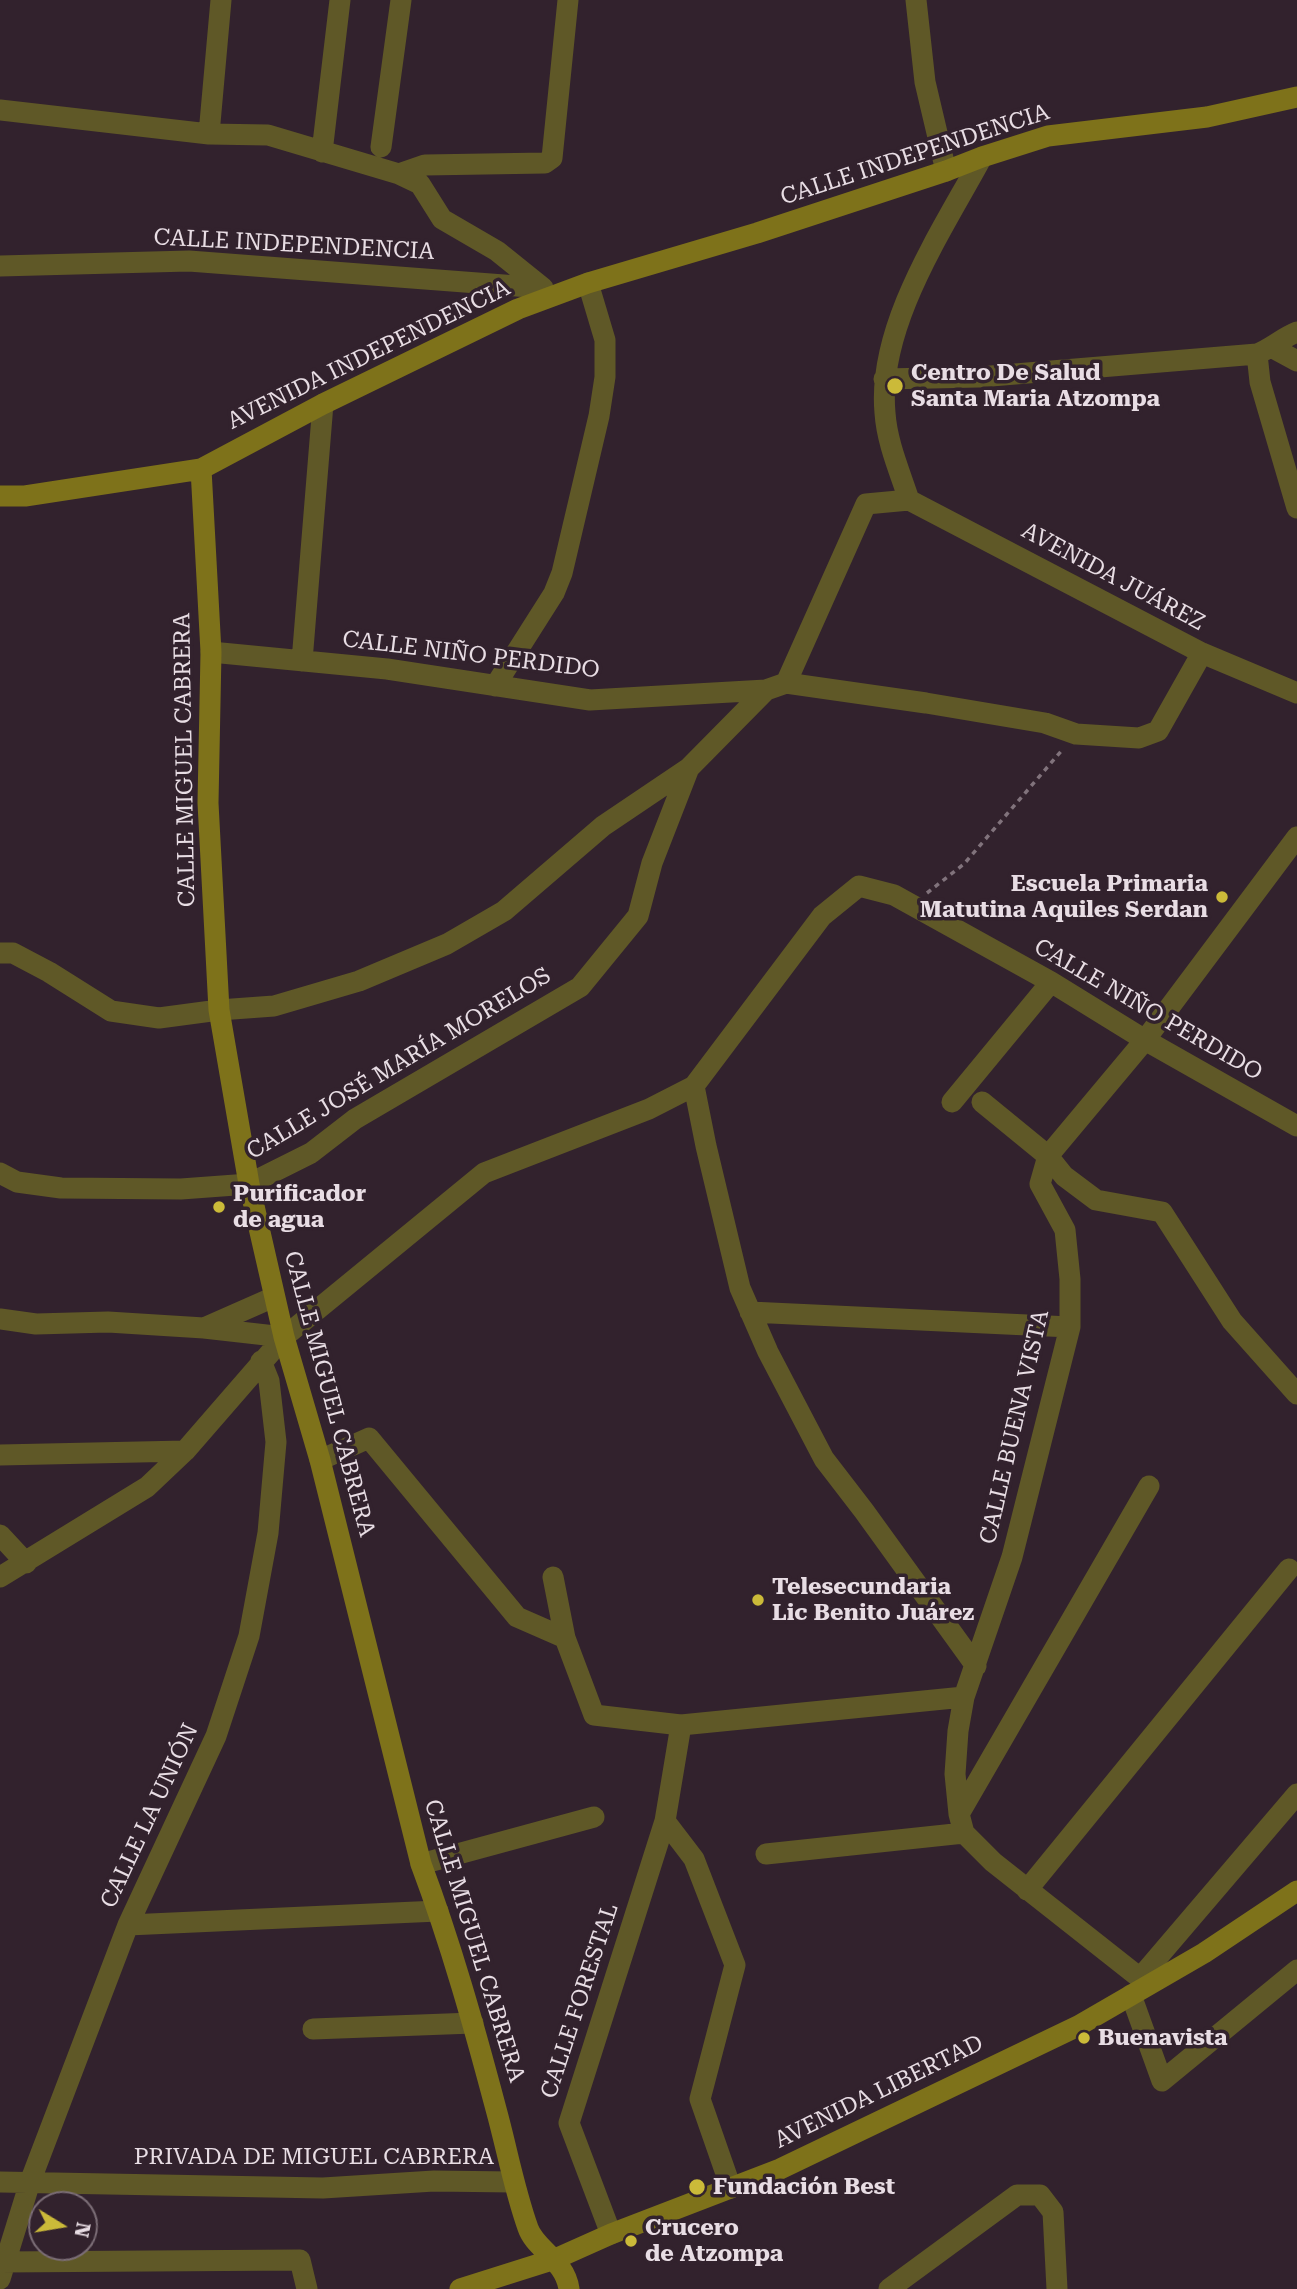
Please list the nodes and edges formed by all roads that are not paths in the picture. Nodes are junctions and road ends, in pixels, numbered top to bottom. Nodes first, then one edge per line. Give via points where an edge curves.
1 (220, 0) edge
2 (340, 0) edge
3 (401, 0) edge
4 (568, 0) edge
5 (916, 0) edge
6 (1297, 97) edge
7 (0, 110) edge
8 (209, 134) junction
9 (381, 147) dead end
10 (322, 152) junction
11 (982, 157) junction
12 (946, 171) junction
13 (399, 174) junction
14 (757, 233) joint
15 (0, 266) edge
16 (579, 286) junction
17 (543, 288) junction
18 (1297, 332) edge
19 (1265, 351) junction
20 (1297, 361) edge
21 (884, 379) junction
22 (323, 404) junction
23 (201, 469) junction
24 (0, 496) edge
25 (909, 500) junction
26 (1297, 508) edge
27 (211, 652) junction
28 (1202, 653) junction
29 (302, 661) junction
30 (495, 686) junction
31 (776, 687) junction
32 (1297, 693) edge
33 (689, 768) junction
34 (1297, 837) edge
35 (0, 953) edge
36 (1051, 982) junction
37 (219, 1010) junction
38 (1145, 1040) junction
39 (695, 1086) junction
40 (952, 1102) dead end
41 (982, 1102) dead end
42 (1297, 1126) edge
43 (1048, 1156) junction
44 (0, 1173) edge
45 (249, 1184) junction
46 (274, 1297) junction
47 (750, 1312) junction
48 (0, 1319) edge
49 (1070, 1326) junction
50 (204, 1328) junction
51 (284, 1337) junction
52 (261, 1361) junction
53 (1297, 1394) edge
54 (185, 1451) junction
55 (0, 1455) edge
56 (320, 1460) junction
57 (1149, 1486) dead end
58 (0, 1535) edge
59 (26, 1563) junction
60 (1289, 1569) dead end
61 (0, 1577) edge
62 (553, 1577) dead end
63 (565, 1638) junction
64 (976, 1667) junction
65 (964, 1697) junction
66 (681, 1726) junction
67 (1297, 1794) edge
68 (594, 1817) dead end
69 (665, 1821) junction
70 (962, 1823) junction
71 (766, 1854) dead end
72 (421, 1864) junction
73 (1027, 1890) junction
74 (1297, 1891) edge
75 (439, 1911) junction
76 (128, 1925) junction
77 (1297, 1970) edge
78 (1139, 1986) junction
79 (473, 2023) junction
80 (313, 2029) dead end
81 (0, 2182) edge
82 (30, 2182) junction
83 (513, 2182) junction
84 (731, 2188) junction
85 (611, 2234) junction
86 (555, 2259) junction
87 (2, 2267) edge
88 (307, 2289) edge
89 (460, 2289) edge
90 (569, 2289) edge
91 (889, 2289) edge
92 (1057, 2289) edge

1 - 8 street
2 - 10 street
3 - 9 street
4 - 13 street via 552,158 545,163 425,165
5 - 12 street via 925,82
6 - 11 street, CALLE INDEPENDENCIA via 1207,117 1048,136
7 - 8 street, CALLE INDEPENDENCIA
8 - 10 street, CALLE INDEPENDENCIA via 268,135
10 - 13 street, CALLE INDEPENDENCIA
11 - 12 street, CALLE INDEPENDENCIA
11 - 21 street via 915,281 895,328
12 - 14 street, CALLE INDEPENDENCIA
13 - 17 street, CALLE INDEPENDENCIA via 420,184 442,219 497,251
14 - 16 street, AVENIDA INDEPENDENCIA
15 - 17 street, CALLE INDEPENDENCIA via 189,261
16 - 17 street, CALLE INDEPENDENCIA
16 - 22 street, AVENIDA INDEPENDENCIA via 518,309
16 - 30 street via 605,340 599,416 562,573
18 - 19 street
19 - 20 street
19 - 21 street via 993,376
19 - 26 street via 1260,382
21 - 25 street via 889,441
22 - 23 street, AVENIDA INDEPENDENCIA
22 - 29 street
23 - 24 street, AVENIDA INDEPENDENCIA
23 - 27 street, CALLE MIGUEL CABRERA
25 - 28 street, AVENIDA JUÁREZ
25 - 31 street via 866,504
27 - 29 street, CALLE NIÑO PERDIDO
27 - 37 street, CALLE MIGUEL CABRERA via 208,803
28 - 31 street, CALLE NIÑO PERDIDO via 1158,731 1139,737 1076,734 1045,723 926,703
28 - 32 street, AVENIDA JUÁREZ
29 - 30 street, CALLE NIÑO PERDIDO
30 - 31 street, CALLE NIÑO PERDIDO via 590,700
31 - 33 street
33 - 37 street via 603,826 504,911 447,944 359,981 286,1003
33 - 45 street, CALLE JOSÉ MARÍA MORELOS via 652,863 638,916 580,987 355,1119 311,1153
34 - 38 street
35 - 37 street via 13,953 50,972 110,1011 159,1018
36 - 38 street, CALLE NIÑO PERDIDO
36 - 39 street, CALLE NIÑO PERDIDO via 894,895 859,886 822,916
36 - 40 street
37 - 45 street, CALLE MIGUEL CABRERA
38 - 42 street, CALLE NIÑO PERDIDO
38 - 43 street
39 - 47 street via 740,1289
39 - 51 street via 649,1109 484,1173
41 - 43 street
43 - 49 street, CALLE BUENA VISTA via 1040,1184 1065,1230
43 - 53 street via 1064,1176 1096,1200 1162,1212 1232,1321
44 - 45 street, CALLE JOSÉ MARÍA MORELOS via 17,1182 61,1188 136,1190
45 - 46 street, CALLE MIGUEL CABRERA
46 - 50 street
46 - 51 street, CALLE MIGUEL CABRERA
47 - 49 street
47 - 64 street via 824,1459
48 - 50 street
49 - 64 street, CALLE BUENA VISTA via 1013,1557
50 - 51 street
51 - 52 street
51 - 56 street, CALLE MIGUEL CABRERA
52 - 54 street
52 - 76 street, CALLE LA UNIÓN via 270,1381 276,1442 268,1533 249,1636 216,1736
54 - 55 street
54 - 59 street via 147,1487
56 - 63 street via 369,1438 517,1617
56 - 72 street, CALLE MIGUEL CABRERA
57 - 70 street
58 - 59 street
59 - 61 street
60 - 73 street
62 - 63 street
63 - 66 street via 594,1715
64 - 65 street, CALLE BUENA VISTA
65 - 66 street
65 - 70 street, CALLE BUENA VISTA via 955,1774
66 - 69 street, CALLE FORESTAL
67 - 78 street
68 - 72 street
69 - 84 street via 694,1859 735,1965 700,2099
69 - 85 street, CALLE FORESTAL via 569,2123
70 - 71 street
70 - 73 street via 993,1862
72 - 75 street, CALLE MIGUEL CABRERA
73 - 78 street
74 - 78 street, AVENIDA LIBERTAD via 1204,1953
75 - 76 street
75 - 79 street, CALLE MIGUEL CABRERA
76 - 82 street, CALLE LA UNIÓN
77 - 78 street via 1162,2081
78 - 84 street, AVENIDA LIBERTAD via 1077,2026 780,2169
79 - 80 street
79 - 83 street, CALLE MIGUEL CABRERA
81 - 82 street, PRIVADA DE MIGUEL CABRERA
82 - 83 street, PRIVADA DE MIGUEL CABRERA via 323,2188
82 - 87 street, CALLE LA UNIÓN
83 - 86 street, CALLE MIGUEL CABRERA via 529,2233
84 - 85 street, AVENIDA LIBERTAD
85 - 86 street, AVENIDA LIBERTAD
86 - 89 street, AVENIDA LIBERTAD
86 - 90 street, CALLE MIGUEL CABRERA
87 - 88 street via 300,2260
91 - 92 street via 1017,2195 1040,2195 1053,2212

